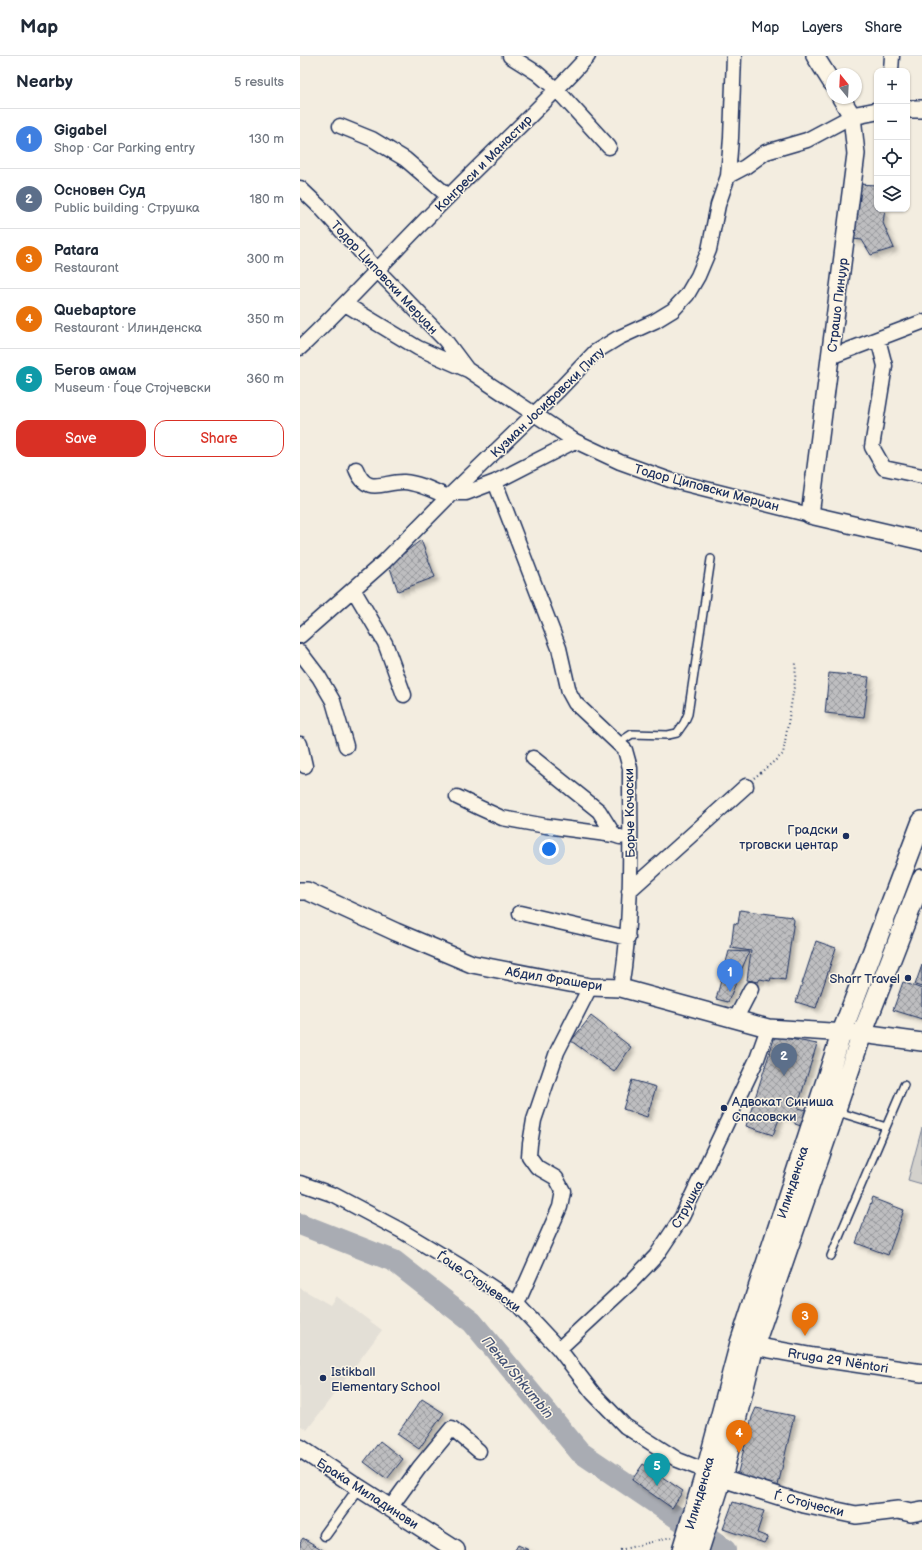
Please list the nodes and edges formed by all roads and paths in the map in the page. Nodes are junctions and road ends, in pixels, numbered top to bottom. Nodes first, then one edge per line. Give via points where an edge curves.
1 (510, 56) edge
2 (588, 56) edge
3 (734, 56) edge
4 (815, 56) edge
5 (892, 56) edge
6 (891, 68) edge
7 (826, 73) edge
8 (557, 90) junction
9 (845, 104) edge
10 (910, 109) edge
11 (922, 109) edge
12 (874, 112) edge
13 (852, 116) junction
14 (340, 126) dead end
15 (609, 147) dead end
16 (728, 176) junction
17 (300, 188) edge
18 (448, 196) junction
19 (377, 270) junction
20 (345, 304) junction
21 (922, 322) edge
22 (878, 339) junction
23 (303, 341) edge
24 (830, 357) junction
25 (468, 370) junction
26 (533, 414) junction
27 (575, 441) junction
28 (356, 469) dead end
29 (922, 476) edge
30 (495, 482) junction
31 (450, 495) junction
32 (810, 515) junction
33 (922, 541) edge
34 (711, 559) dead end
35 (353, 590) junction
36 (300, 636) edge
37 (300, 652) edge
38 (796, 662) dead end
39 (404, 695) dead end
40 (618, 743) junction
41 (300, 744) edge
42 (346, 746) dead end
43 (533, 758) dead end
44 (305, 766) dead end
45 (746, 786) joint
46 (457, 796) dead end
47 (922, 821) edge
48 (614, 835) junction
49 (630, 840) junction
50 (922, 879) edge
51 (300, 891) edge
52 (629, 891) junction
53 (520, 913) dead end
54 (628, 938) junction
55 (590, 987) junction
56 (621, 988) junction
57 (751, 989) dead end
58 (736, 1018) junction
59 (768, 1028) junction
60 (842, 1032) junction
61 (862, 1034) junction
62 (922, 1042) edge
63 (904, 1085) dead end
64 (835, 1111) junction
65 (886, 1127) junction
66 (300, 1184) edge
67 (832, 1256) dead end
68 (516, 1304) junction
69 (754, 1346) junction
70 (559, 1348) junction
71 (922, 1372) edge
72 (300, 1448) edge
73 (479, 1451) dead end
74 (714, 1474) junction
75 (358, 1488) junction
76 (922, 1500) edge
77 (390, 1508) junction
78 (898, 1510) junction
79 (922, 1511) edge
80 (324, 1535) dead end
81 (692, 1546) edge
82 (456, 1550) edge
83 (620, 1550) edge

1 - 8 street via 537,73
2 - 8 street, Конгреси и Манастир
3 - 16 street, Кузман Јосифовски Питу
4 - 7 street
5 - 6 street
8 - 15 street
8 - 18 street, Конгреси и Манастир
9 - 13 street, Страшо Пинџур
10 - 11 street
12 - 13 street
13 - 16 street via 807,140 766,152 746,167
13 - 24 street, Страшо Пинџур via 856,154
14 - 18 street via 372,139 405,159
16 - 26 street, Кузман Јосифовски Питу via 718,205 709,250 687,295 674,310 595,352
17 - 19 street, Тодор Циповски Мерџан
18 - 19 street, Конгреси и Манастир
19 - 20 street, Конгреси и Манастир
19 - 25 street, Тодор Циповски Мерџан via 445,340
20 - 23 street, Конгреси и Манастир
20 - 25 street, Тодор Циповски Мерџан via 418,348
21 - 22 street
22 - 24 street
22 - 29 street via 885,366 872,446 884,468
24 - 32 street, Страшо Пинџур
25 - 26 street, Тодор Циповски Мерџан
26 - 27 street, Тодор Циповски Мерџан
26 - 31 street, Кузман Јосифовски Питу
27 - 30 street
27 - 32 street, Тодор Циповски Мерџан via 620,462 670,480
28 - 31 street via 366,483 379,486 403,482
30 - 31 street via 466,493
30 - 40 street, Борче Кочоски via 559,648 569,692 575,703
31 - 35 street, Кузман Јосифовски Питу
32 - 33 street, Тодор Циповски Мерџан
34 - 40 lane via 688,714 684,723 677,733 632,734
35 - 36 street, Кузман Јосифовски Питу
35 - 39 street via 385,643
37 - 42 street via 333,701
38 - 45 path via 783,754
40 - 49 street, Борче Кочоски via 625,750 630,768
41 - 44 street
43 - 48 street via 599,811
45 - 52 street
46 - 48 street via 502,818
47 - 60 main road, Илинденска
48 - 49 street
49 - 52 street, Борче Кочоски
50 - 61 main road, Илинденска
51 - 55 street, Абдил Фрашери via 307,891 472,964
52 - 54 street, Борче Кочоски
53 - 54 street
54 - 56 street, Борче Кочоски
55 - 56 street, Абдил Фрашери
55 - 68 street via 557,1052 534,1120 529,1156 537,1167 556,1178 563,1191 560,1207
56 - 58 street, Абдил Фрашери
57 - 58 street
58 - 59 street, Абдил Фрашери
59 - 60 street, Абдил Фрашери
59 - 70 street, Струшка via 757,1059 682,1217 656,1256
60 - 61 street, Абдил Фрашери
60 - 74 main road, Илинденска via 740,1342
61 - 62 street, Абдил Фрашери
61 - 64 main road, Илинденска
63 - 65 lane
64 - 65 lane
64 - 69 main road, Илинденска
65 - 67 lane
66 - 68 street, Ѓоце Стојчевски via 334,1194 400,1230
68 - 70 street, Ѓоце Стојчевски
69 - 71 street, Rruga 29 Nëntori
69 - 74 main road, Илинденска
70 - 74 street, Ѓоце Стојчевски via 592,1392 625,1426 678,1460
72 - 75 street, Браќа Миладинови
73 - 77 street via 452,1428
74 - 78 street, Ѓ. Стојчески via 804,1504 856,1515
74 - 81 main road, Илинденска
75 - 77 street, Браќа Миладинови
75 - 80 street
76 - 78 street, Ѓ. Стојчески via 909,1503
77 - 82 street, Браќа Миладинови
78 - 79 street, Ѓ. Стојчески via 911,1513
81 - 83 path via 673,1536

